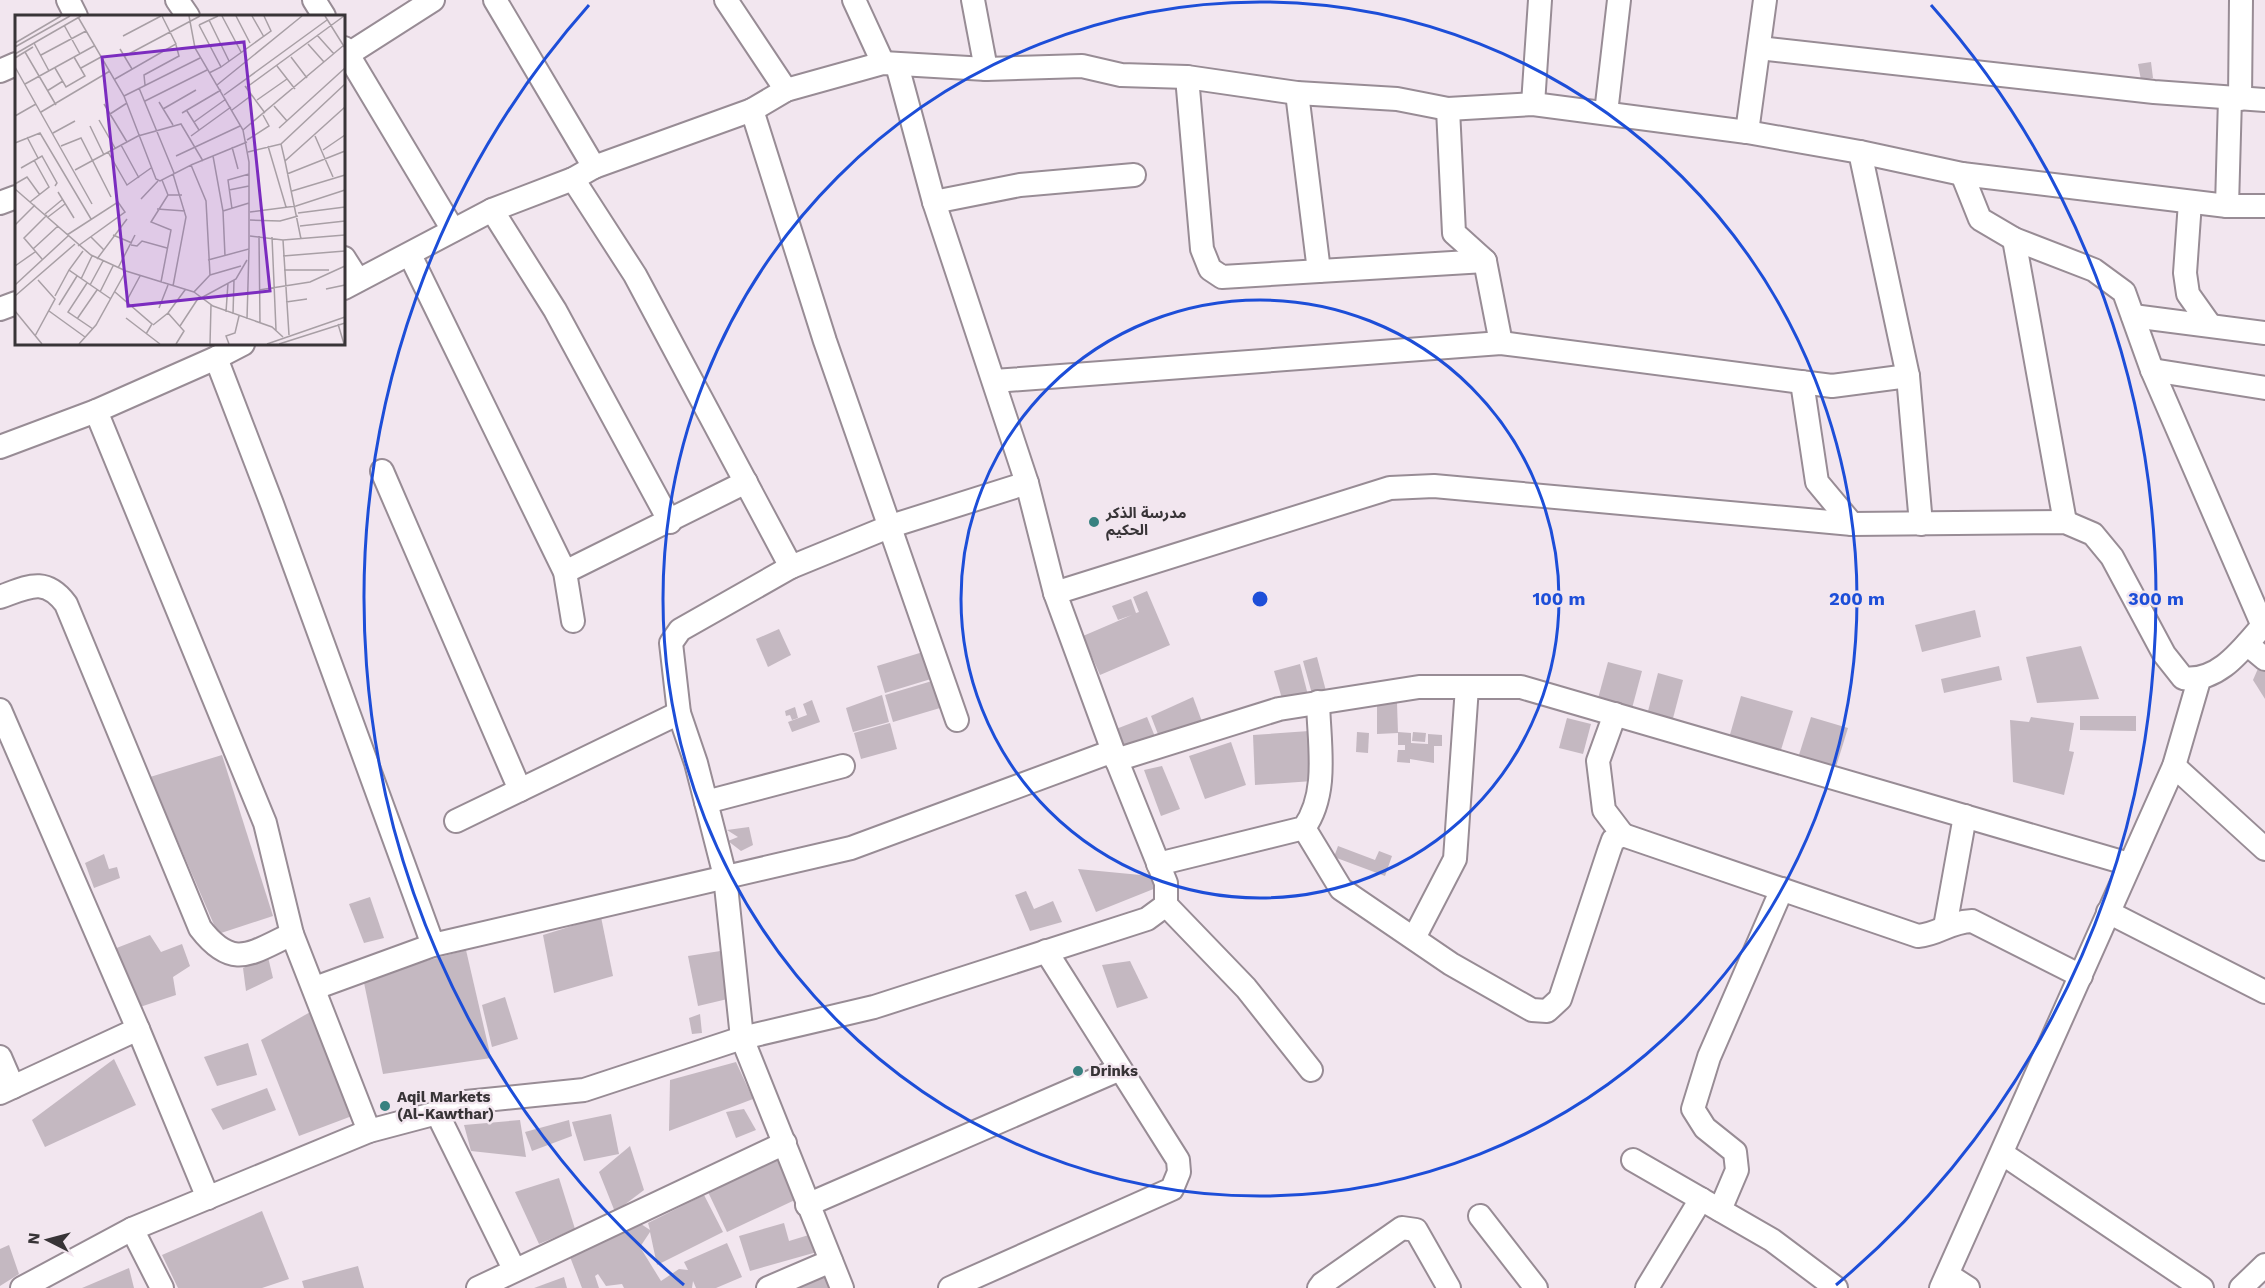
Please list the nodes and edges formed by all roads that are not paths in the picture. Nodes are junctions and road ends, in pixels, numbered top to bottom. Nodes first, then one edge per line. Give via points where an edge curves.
1 (68, 0) edge
2 (177, 0) edge
3 (314, 0) edge
4 (433, 0) edge
5 (495, 0) edge
6 (726, 0) edge
7 (854, 0) edge
8 (973, 0) edge
9 (1539, 0) edge
10 (1619, 0) edge
11 (1765, 0) edge
12 (2241, 0) edge
13 (400, 9) edge
14 (76, 15) edge
15 (187, 15) edge
16 (323, 15) edge
17 (1759, 48) junction
18 (345, 52) edge
19 (15, 64) edge
20 (890, 64) junction
21 (986, 69) junction
22 (0, 71) edge
23 (1187, 77) junction
24 (786, 90) junction
25 (1298, 93) junction
26 (2235, 99) junction
27 (2265, 100) edge
28 (1533, 104) junction
29 (1448, 109) junction
30 (752, 110) junction
31 (1606, 113) junction
32 (1747, 132) junction
33 (1860, 152) junction
34 (594, 166) junction
35 (1962, 174) junction
36 (1134, 175) dead end
37 (573, 179) junction
38 (15, 196) edge
39 (934, 202) junction
40 (2190, 202) junction
41 (0, 203) edge
42 (2265, 206) edge
43 (2226, 207) junction
44 (492, 210) junction
45 (453, 230) junction
46 (2014, 239) junction
47 (410, 255) junction
48 (1485, 261) junction
49 (345, 262) edge
50 (1319, 271) junction
51 (351, 284) edge
52 (15, 303) edge
53 (0, 309) edge
54 (2133, 316) junction
55 (2210, 325) junction
56 (2265, 333) edge
57 (1501, 343) junction
58 (241, 345) edge
59 (216, 358) junction
60 (2152, 370) junction
61 (1908, 376) junction
62 (994, 381) junction
63 (1802, 381) junction
64 (2265, 388) edge
65 (96, 411) junction
66 (0, 447) edge
67 (382, 471) dead end
68 (746, 482) junction
69 (1027, 483) junction
70 (670, 522) junction
71 (2065, 522) junction
72 (1852, 524) junction
73 (1921, 524) junction
74 (891, 526) junction
75 (791, 567) junction
76 (565, 572) junction
77 (1055, 592) junction
78 (0, 597) edge
79 (573, 621) dead end
80 (2264, 624) edge
81 (2247, 644) junction
82 (2265, 659) edge
83 (2199, 680) junction
84 (1467, 687) junction
85 (1318, 702) junction
86 (0, 711) edge
87 (679, 713) junction
88 (1615, 714) junction
89 (957, 720) dead end
90 (1115, 755) junction
91 (843, 766) dead end
92 (2174, 766) junction
93 (520, 790) junction
94 (706, 802) junction
95 (1965, 816) junction
96 (456, 821) dead end
97 (1304, 828) junction
98 (1623, 835) junction
99 (2265, 849) edge
100 (1158, 864) junction
101 (2129, 864) junction
102 (725, 876) junction
103 (1782, 889) junction
104 (1166, 905) junction
105 (2108, 912) junction
106 (1945, 927) junction
107 (292, 934) junction
108 (1414, 938) junction
109 (433, 945) junction
110 (1046, 951) junction
111 (2081, 976) junction
112 (315, 988) junction
113 (2265, 993) edge
114 (138, 1029) junction
115 (742, 1038) junction
116 (0, 1057) edge
117 (1118, 1070) junction
118 (1311, 1070) dead end
119 (6, 1090) edge
120 (437, 1113) junction
121 (369, 1131) junction
122 (785, 1143) junction
123 (2003, 1154) junction
124 (1633, 1160) dead end
125 (208, 1198) junction
126 (1711, 1204) junction
127 (807, 1205) junction
128 (1480, 1216) dead end
129 (132, 1229) junction
130 (831, 1261) junction
131 (2265, 1265) edge
132 (514, 1269) junction
133 (1945, 1281) edge
134 (22, 1288) edge
135 (162, 1288) edge
136 (478, 1288) edge
137 (768, 1288) edge
138 (842, 1288) edge
139 (950, 1288) edge
140 (1319, 1288) edge
141 (1449, 1288) edge
142 (1536, 1288) edge
143 (1647, 1288) edge
144 (1836, 1288) edge
145 (1968, 1288) edge
146 (2202, 1288) edge
147 (2241, 1288) edge

1 - 14 street
2 - 15 street
3 - 16 street
4 - 13 street
5 - 34 street
6 - 24 street
7 - 20 street
8 - 21 street
9 - 28 street
10 - 31 street
11 - 17 street
12 - 26 street
13 - 18 street
17 - 26 street
17 - 32 street
18 - 45 street
19 - 22 street
20 - 21 street
20 - 24 street
20 - 39 street
21 - 23 street via 1082,66 1121,75
23 - 25 street
23 - 50 street via 1202,249 1210,268 1222,277
24 - 30 street
25 - 29 street via 1397,99
25 - 50 street
26 - 27 street
26 - 43 street
28 - 29 street
28 - 31 street
29 - 48 street via 1454,233
30 - 34 street
30 - 74 street via 825,341
31 - 32 street
32 - 33 street
33 - 35 street
33 - 61 street
34 - 37 street
35 - 40 street
35 - 46 street via 1980,219
36 - 39 street via 1020,185
37 - 44 street
37 - 68 street via 635,275
38 - 41 street
39 - 62 street
40 - 43 street
40 - 55 street via 2185,273 2188,294
42 - 43 street
44 - 45 street
44 - 70 street via 555,310
45 - 47 street
46 - 54 street via 2111,280 2124,292
46 - 71 street
47 - 51 street
47 - 76 street
48 - 50 street
48 - 57 street
49 - 51 street
52 - 53 street
54 - 55 street
54 - 60 street
55 - 56 street
57 - 62 street
57 - 63 street
58 - 59 street
59 - 65 street
59 - 109 street
60 - 64 street
60 - 80 street
61 - 63 street via 1832,386
61 - 73 street
62 - 69 street
63 - 72 street via 1817,482
65 - 66 street
65 - 107 street via 265,823
67 - 93 street
68 - 70 street
68 - 75 street
69 - 74 street
69 - 77 street
70 - 76 street
71 - 73 street
71 - 83 street via 2093,534 2112,557 2164,654 2183,678
72 - 73 street
72 - 77 street via 1434,486 1390,488
74 - 75 street
74 - 89 street
75 - 87 street via 680,630 671,643
76 - 79 street
77 - 90 street
78 - 107 street via 43,585 57,592 66,604 200,928 214,946 229,955 249,953
80 - 81 street
81 - 82 street
81 - 83 street via 2231,661
83 - 92 street
84 - 85 street via 1419,687
84 - 88 street via 1521,687
84 - 108 street via 1455,859
85 - 90 street via 1279,709
85 - 97 street via 1320,795
86 - 114 street
87 - 93 street
87 - 94 street
88 - 95 street
88 - 98 street via 1598,761 1604,810
90 - 100 street
90 - 102 street via 851,848
91 - 94 street
92 - 99 street
92 - 101 street
93 - 96 street
94 - 102 street
95 - 101 street
95 - 106 street
97 - 100 street
97 - 108 street via 1341,889
98 - 103 street
98 - 108 street via 1613,840 1560,999 1547,1011 1532,1010
100 - 104 street via 1166,883
101 - 105 street
102 - 109 street
102 - 115 street
103 - 106 street via 1918,936 1931,935
103 - 126 street via 1709,1058 1693,1109 1705,1128 1735,1152 1737,1170
104 - 110 street via 1147,919
104 - 118 street via 1246,988
105 - 111 street
105 - 113 street
106 - 111 street via 1954,921 1972,921
107 - 112 street
109 - 112 street
110 - 115 street via 874,1007
110 - 117 street
111 - 123 street
112 - 121 street
114 - 119 street
114 - 125 street
115 - 120 street via 584,1090 466,1102
115 - 122 street
116 - 119 street
117 - 127 street
117 - 139 street via 1178,1160 1179,1172 1172,1190
120 - 121 street
120 - 132 street
121 - 125 street
122 - 127 street
122 - 132 street
123 - 133 street
123 - 146 street
124 - 126 street
125 - 129 street
126 - 143 street
126 - 144 street via 1772,1240
127 - 130 street
128 - 142 street
129 - 134 street
129 - 135 street
130 - 137 street
130 - 138 street
131 - 147 street
132 - 136 street
133 - 145 street
140 - 141 street via 1402,1228 1409,1228 1416,1230

